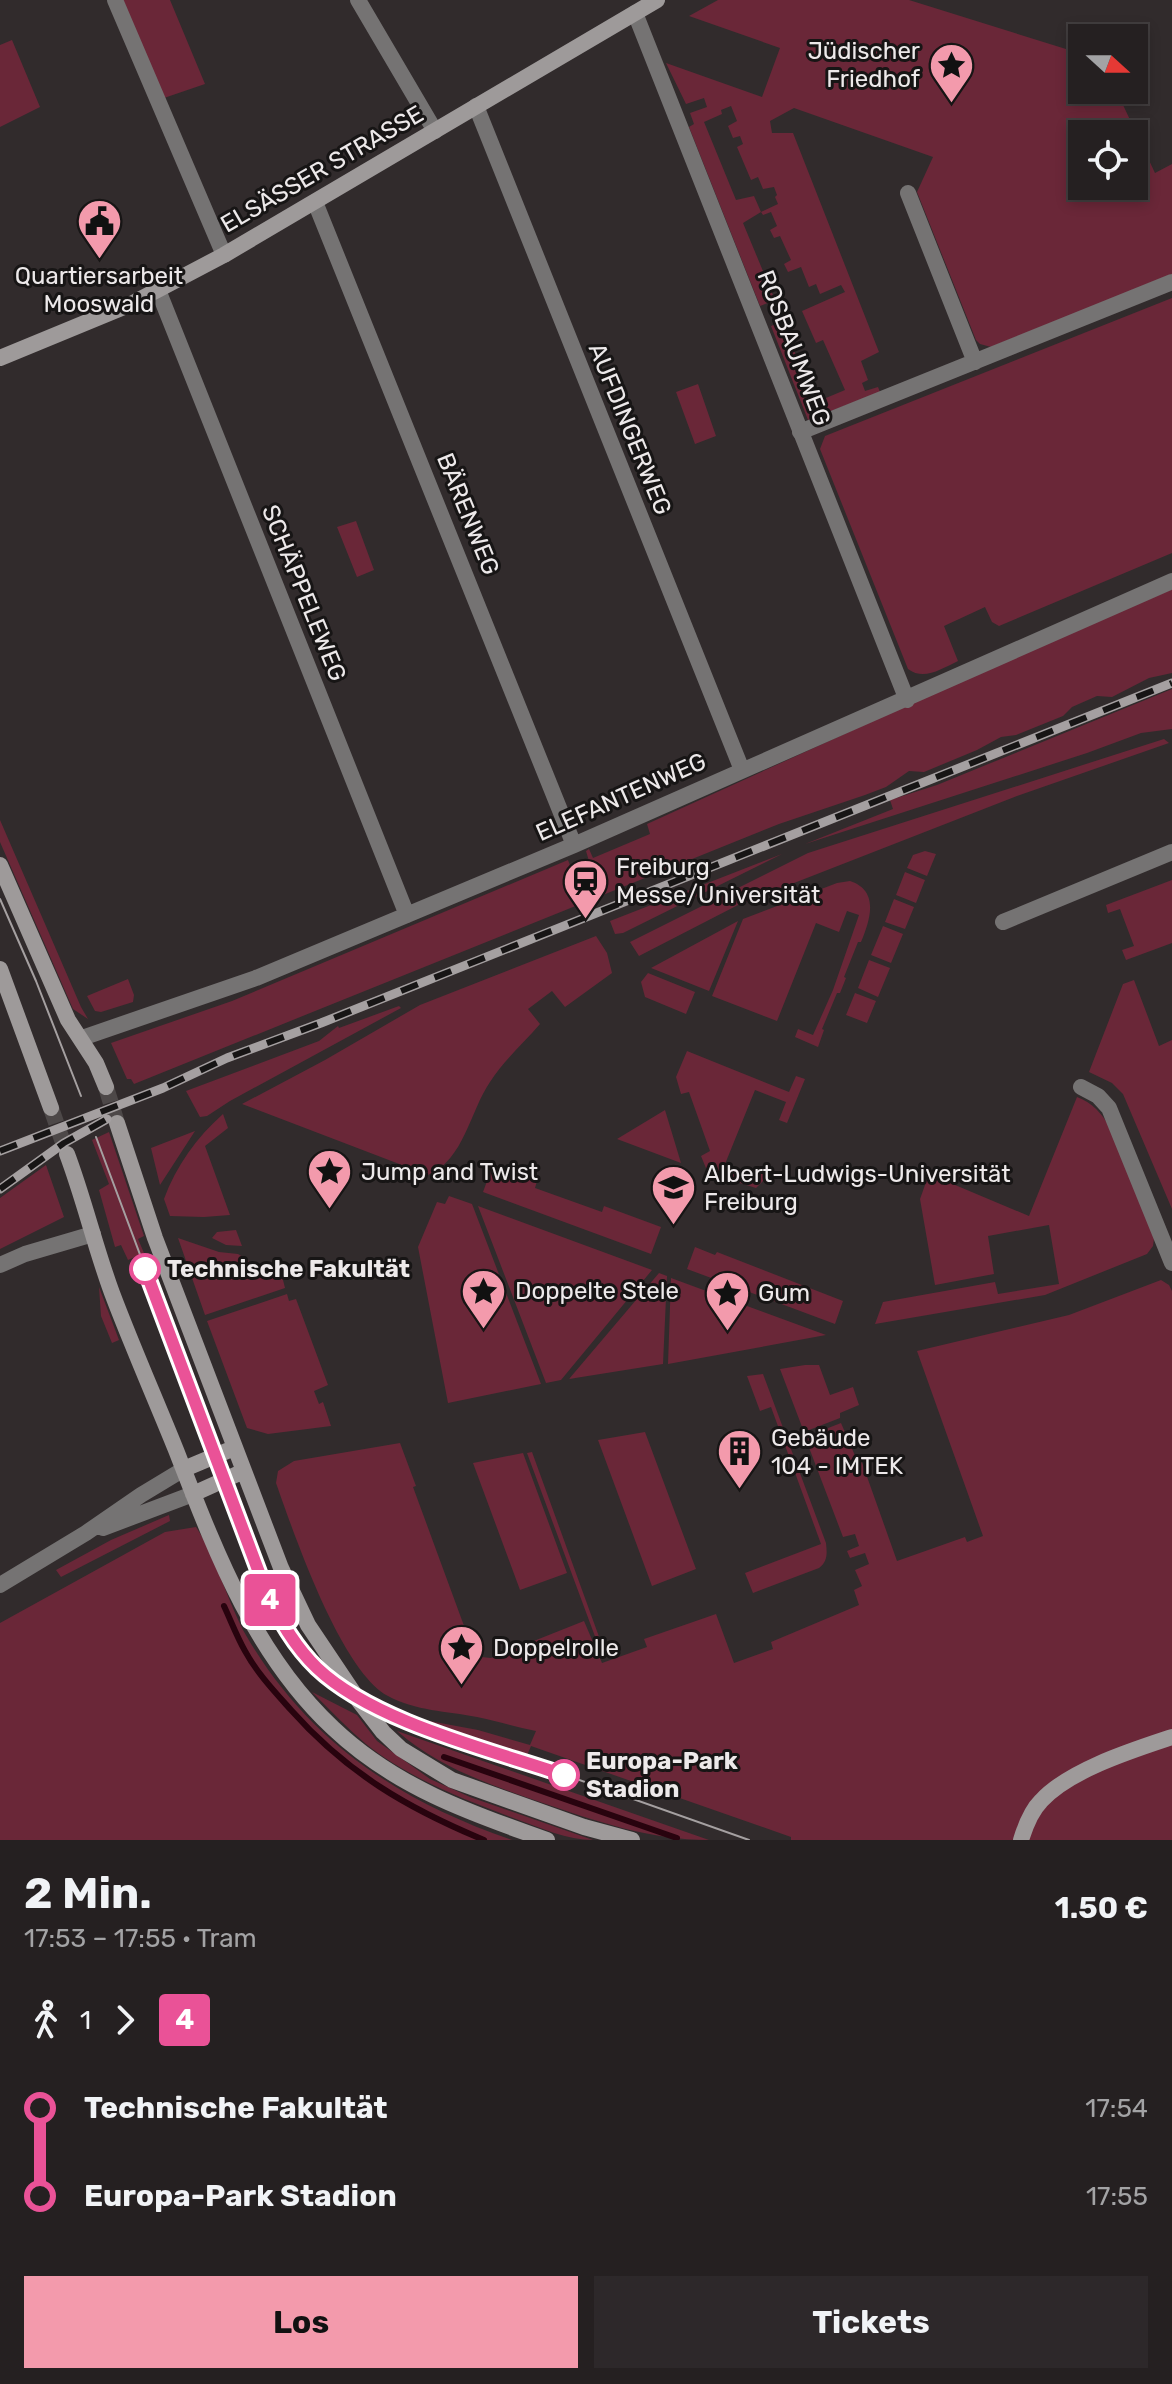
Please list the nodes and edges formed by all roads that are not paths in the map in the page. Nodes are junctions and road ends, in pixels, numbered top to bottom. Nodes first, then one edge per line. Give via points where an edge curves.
1 (115, 0) edge
2 (358, 0) edge
3 (657, 0) edge
4 (635, 13) junction
5 (476, 106) junction
6 (435, 131) junction
7 (908, 193) dead end
8 (315, 202) junction
9 (224, 255) junction
10 (1172, 282) edge
11 (158, 290) junction
12 (0, 358) edge
13 (975, 362) junction
14 (800, 432) junction
15 (1172, 581) edge
16 (907, 700) junction
17 (742, 770) junction
18 (574, 845) junction
19 (1172, 852) edge
20 (0, 865) edge
21 (407, 915) junction
22 (1003, 922) dead end
23 (0, 969) edge
24 (82, 1038) junction
25 (106, 1087) tunnel mouth
26 (1081, 1087) dead end
27 (51, 1108) tunnel mouth
28 (117, 1123) tunnel mouth
29 (67, 1154) tunnel mouth
30 (93, 1234) junction
31 (1171, 1260) edge
32 (0, 1265) edge
33 (234, 1448) junction
34 (184, 1469) junction
35 (244, 1471) junction
36 (193, 1494) junction
37 (86, 1533) junction
38 (0, 1585) edge
39 (1172, 1737) edge
40 (547, 1840) edge
41 (632, 1840) edge
42 (1021, 1840) edge

1 - 9 street
2 - 6 street
3 - 4 main road, ELSÄSSER STRASSE
4 - 5 main road, ELSÄSSER STRASSE
4 - 14 street, ROSBAUMWEG
5 - 6 main road, ELSÄSSER STRASSE
5 - 17 street, AUFDINGERWEG
6 - 8 main road, ELSÄSSER STRASSE
7 - 13 street
8 - 9 main road, ELSÄSSER STRASSE
8 - 18 street, BÄRENWEG
9 - 11 main road, ELSÄSSER STRASSE
10 - 13 street
11 - 12 main road, ELSÄSSER STRASSE
11 - 21 street, SCHÄPPELEWEG
13 - 14 street
14 - 16 street, ROSBAUMWEG
15 - 16 street, ELEFANTENWEG
16 - 17 street, ELEFANTENWEG
17 - 18 street, ELEFANTENWEG
18 - 21 street, ELEFANTENWEG
19 - 22 street
20 - 24 main road via 68,1020
21 - 24 street, ELEFANTENWEG via 256,978
23 - 27 main road
24 - 25 main road
26 - 31 street via 1109,1108
28 - 33 main road
29 - 30 main road
30 - 32 street
30 - 34 main road
33 - 34 main road
33 - 35 main road
34 - 36 main road
34 - 37 street
35 - 36 main road
35 - 41 main road via 308,1625 370,1715 401,1749 452,1780
36 - 37 street
36 - 40 main road via 255,1631 275,1663 334,1729 400,1779 435,1798
37 - 38 street
39 - 42 main road via 1054,1789 1039,1803

